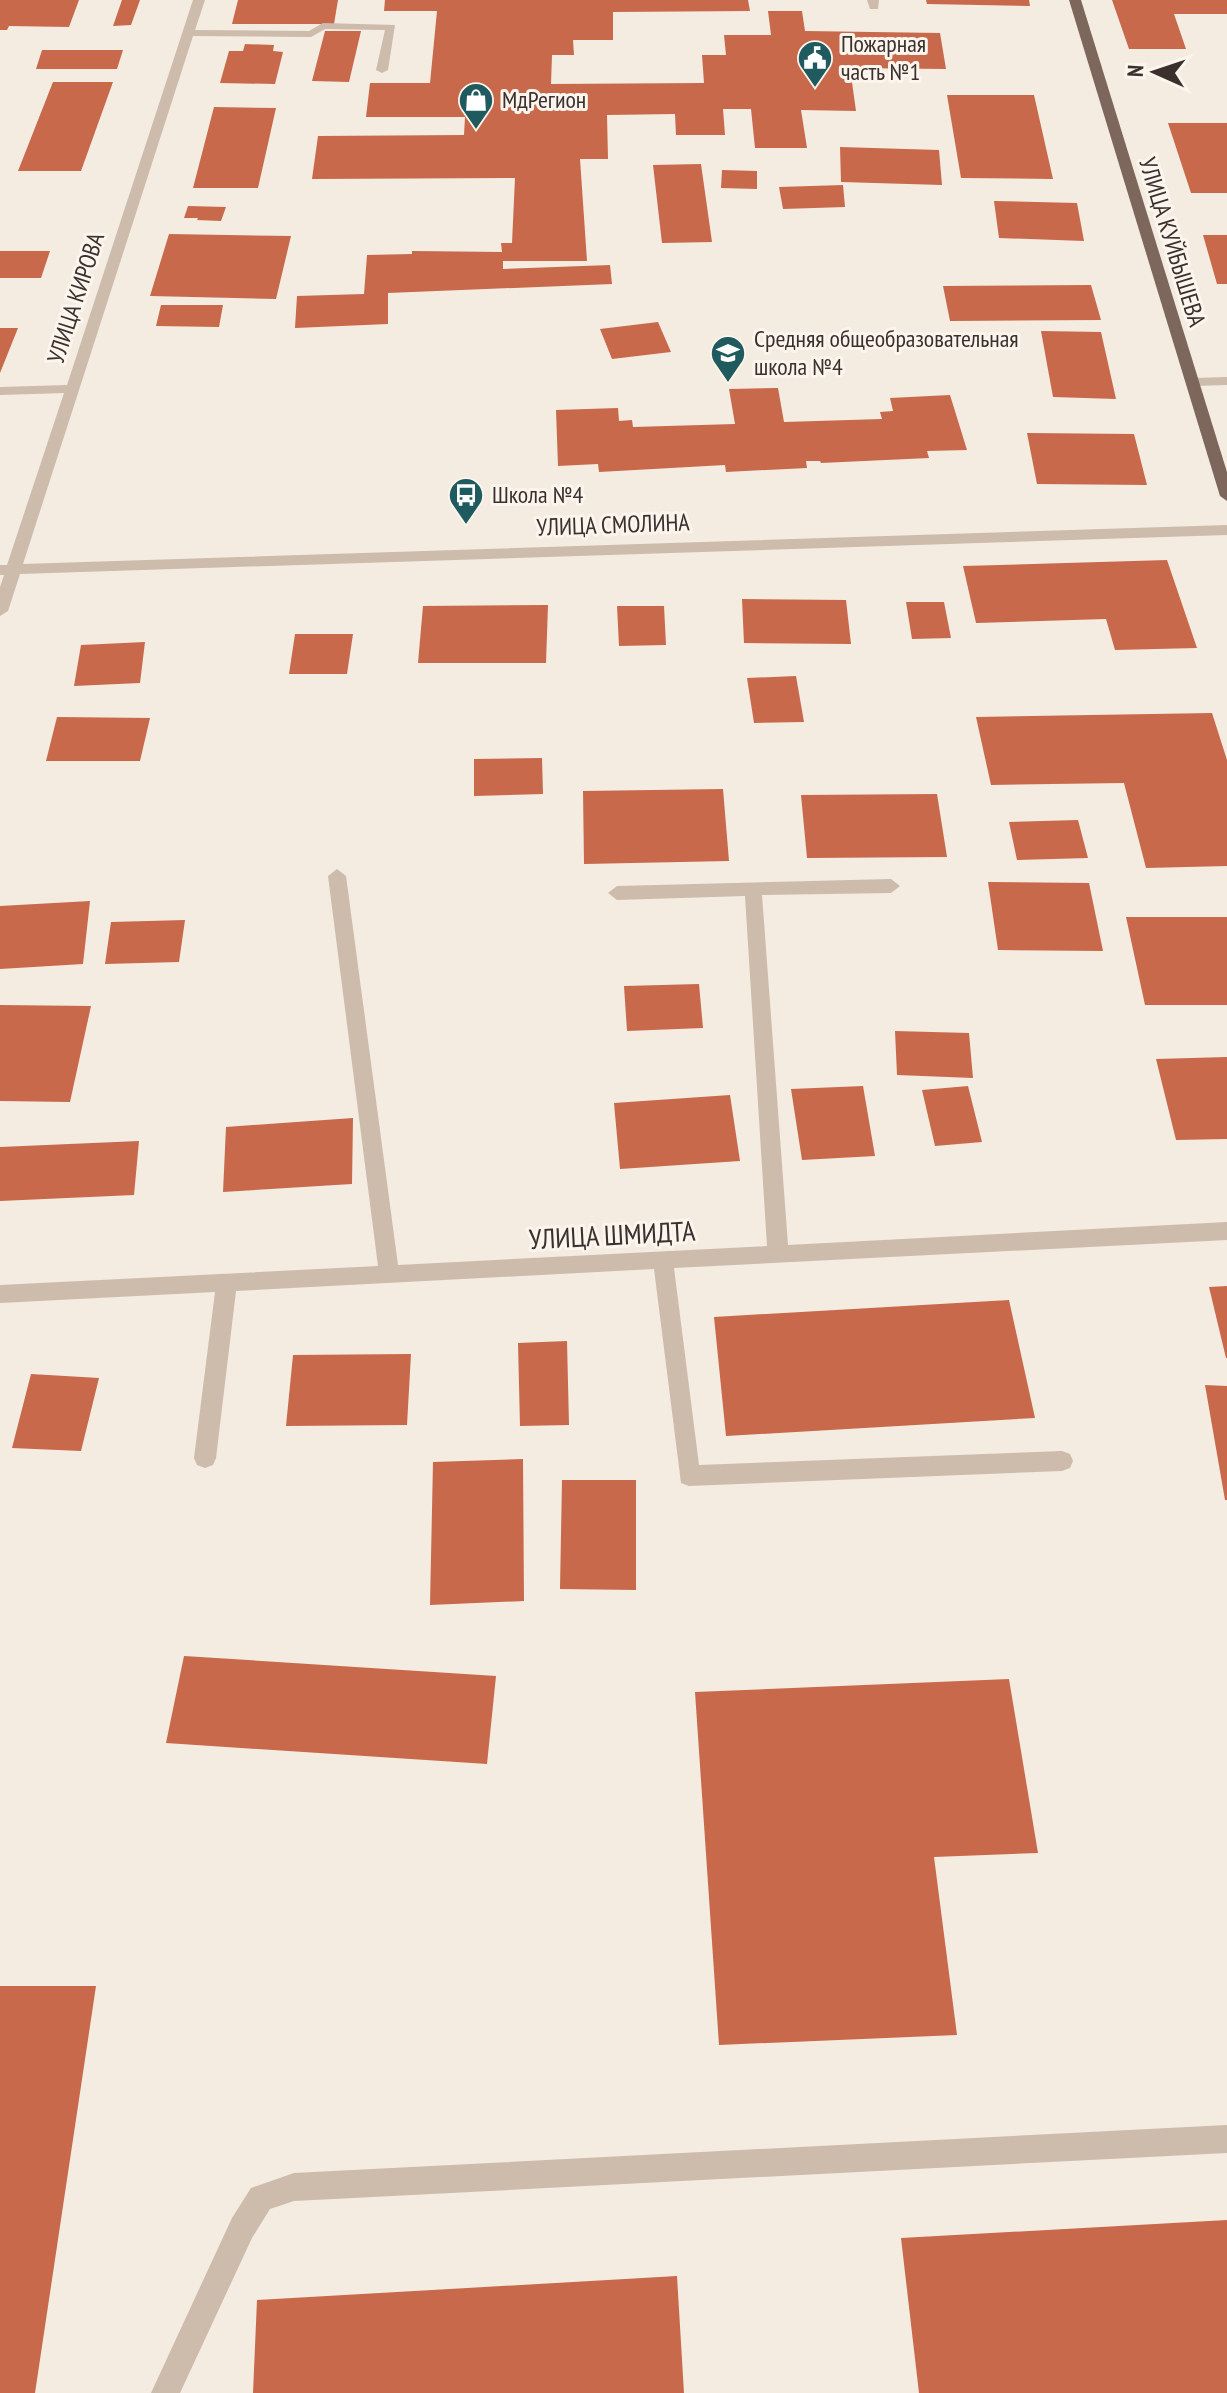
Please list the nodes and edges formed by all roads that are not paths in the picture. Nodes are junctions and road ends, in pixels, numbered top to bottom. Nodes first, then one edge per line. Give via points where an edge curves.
1 (199, 0) edge
2 (1075, 0) edge
3 (188, 33) junction
4 (382, 70) dead end
5 (1227, 381) edge
6 (1192, 382) junction
7 (71, 389) junction
8 (0, 391) edge
9 (1227, 496) edge
10 (1227, 530) edge
11 (6, 570) edge
12 (0, 611) edge
13 (337, 876) dead end
14 (891, 886) dead end
15 (753, 889) junction
16 (617, 893) dead end
17 (1227, 1231) edge
18 (778, 1254) junction
19 (663, 1260) junction
20 (389, 1274) junction
21 (227, 1282) junction
22 (0, 1294) edge
23 (205, 1458) dead end
24 (1062, 1461) dead end
25 (1227, 2139) edge
26 (165, 2393) edge

1 - 3 street, УЛИЦА КИРОВА
2 - 6 main road, УЛИЦА КУЙБЫШЕВА
3 - 4 street via 311,34 323,26 391,27
3 - 7 street, УЛИЦА КИРОВА
5 - 6 street
6 - 9 main road, УЛИЦА КУЙБЫШЕВА
7 - 8 street
7 - 11 street, УЛИЦА КИРОВА
10 - 11 street, УЛИЦА СМОЛИНА
11 - 12 street, УЛИЦА КИРОВА
13 - 20 street
14 - 15 street
15 - 16 street
15 - 18 street
17 - 18 street, УЛИЦА ШМИДТА
18 - 19 street, УЛИЦА ШМИДТА
19 - 20 street, УЛИЦА ШМИДТА
19 - 24 street via 689,1476
20 - 21 street, УЛИЦА ШМИДТА
21 - 22 street, УЛИЦА ШМИДТА
21 - 23 street
25 - 26 street via 294,2187 261,2198 242,2228

